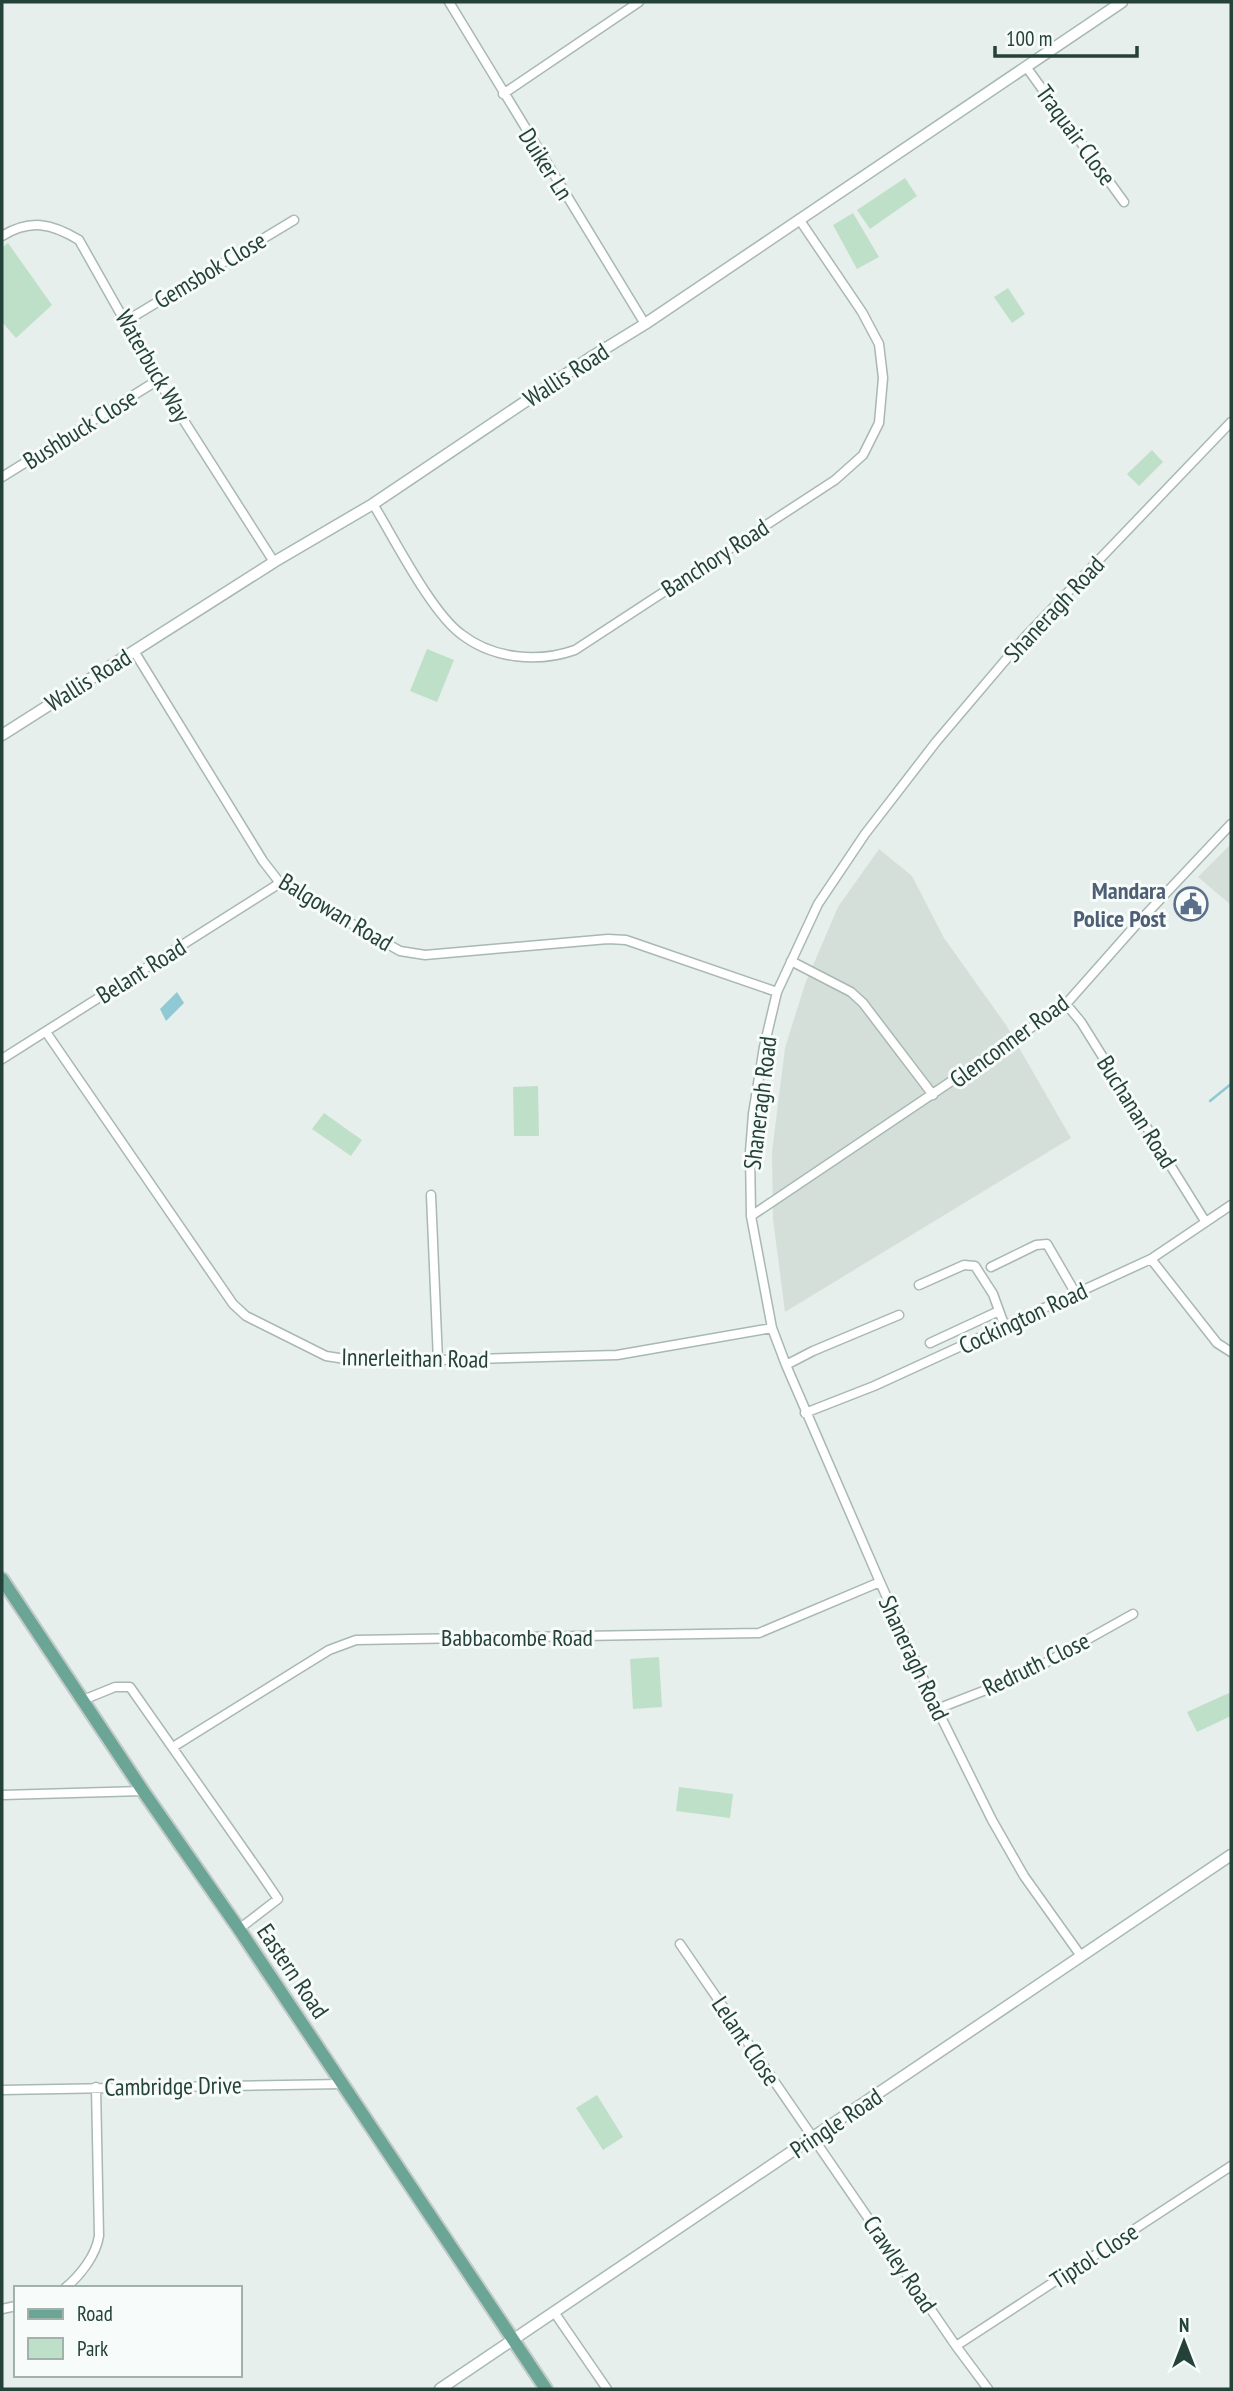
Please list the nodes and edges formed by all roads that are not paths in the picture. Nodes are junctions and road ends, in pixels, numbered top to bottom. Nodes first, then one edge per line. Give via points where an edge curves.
1 (449, 2) edge
2 (639, 2) edge
3 (1122, 2) edge
4 (1027, 68) junction
5 (503, 94) junction
6 (1124, 202) dead end
7 (799, 219) junction
8 (294, 220) dead end
9 (2, 236) edge
10 (127, 321) junction
11 (645, 324) junction
12 (158, 380) junction
13 (1231, 422) edge
14 (2, 477) edge
15 (373, 504) junction
16 (274, 562) junction
17 (134, 651) junction
18 (2, 735) edge
19 (1231, 824) edge
20 (280, 883) junction
21 (791, 961) junction
22 (777, 992) junction
23 (1066, 1004) junction
24 (46, 1032) junction
25 (2, 1059) edge
26 (933, 1095) junction
27 (431, 1195) dead end
28 (1231, 1205) edge
29 (751, 1216) junction
30 (1205, 1221) junction
31 (1151, 1259) junction
32 (991, 1267) dead end
33 (919, 1285) dead end
34 (1076, 1294) junction
35 (999, 1311) junction
36 (899, 1315) dead end
37 (1005, 1327) junction
38 (772, 1328) junction
39 (930, 1343) dead end
40 (1231, 1352) edge
41 (438, 1361) junction
42 (786, 1365) junction
43 (805, 1413) junction
44 (2, 1579) edge
45 (880, 1582) junction
46 (1133, 1614) dead end
47 (83, 1700) junction
48 (937, 1709) junction
49 (173, 1747) junction
50 (143, 1791) junction
51 (2, 1795) edge
52 (1231, 1855) edge
53 (239, 1929) junction
54 (680, 1944) dead end
55 (1081, 1956) junction
56 (343, 2084) junction
57 (96, 2087) junction
58 (2, 2090) edge
59 (813, 2138) junction
60 (1231, 2166) edge
61 (67, 2286) edge
62 (554, 2312) junction
63 (512, 2340) junction
64 (956, 2346) junction
65 (440, 2389) edge
66 (546, 2389) edge
67 (607, 2389) edge
68 (986, 2389) edge

1 - 5 street, Duiker Ln
2 - 5 street
3 - 4 street, Wallis Road
4 - 6 street, Traquair Close
4 - 7 street, Wallis Road
5 - 11 street, Duiker Ln
7 - 11 street, Wallis Road
7 - 15 street, Banchory Road via 879,344 883,378 879,423 863,455 835,480 575,650 538,658 492,651 460,634 435,605
8 - 10 street, Gemsbok Close
9 - 10 street, Waterbuck Way via 28,224 65,231 79,240
10 - 12 street, Waterbuck Way
11 - 15 street, Wallis Road
12 - 14 street, Bushbuck Close
12 - 16 street, Waterbuck Way
13 - 21 street, Shaneragh Road via 1025,637 936,742 818,904
15 - 16 street, Wallis Road
16 - 17 street, Wallis Road
17 - 18 street, Wallis Road
17 - 20 street, Balgowan Road
19 - 23 street, Glenconner Road
20 - 22 street, Balgowan Road via 412,955 626,940
20 - 24 street, Belant Road
21 - 22 street, Shaneragh Road
21 - 26 street via 863,1003
22 - 29 street, Shaneragh Road via 754,1114
23 - 26 street, Glenconner Road
23 - 30 street, Buchanan Road
24 - 25 street, Belant Road
24 - 41 street, Innerleithan Road via 225,1293 246,1315 338,1360
26 - 29 street, Glenconner Road
27 - 41 street
28 - 30 street, Cockington Road
29 - 38 street, Shaneragh Road
30 - 31 street, Cockington Road
31 - 34 street, Cockington Road
31 - 40 street via 1217,1343
32 - 34 street via 1047,1244
33 - 35 street via 964,1265 975,1266
34 - 37 street, Cockington Road
35 - 37 street
35 - 39 street
36 - 42 street
37 - 43 street, Cockington Road
38 - 41 street, Innerleithan Road via 617,1355
38 - 42 street, Shaneragh Road
42 - 43 street, Shaneragh Road
43 - 45 street, Shaneragh Road
44 - 47 main road, Eastern Road
45 - 48 street, Shaneragh Road
45 - 49 street, Babbacombe Road via 759,1633 356,1640 329,1650
46 - 48 street, Redruth Close via 1021,1676
47 - 49 street via 127,1685
47 - 50 main road, Eastern Road
48 - 55 street, Shaneragh Road via 1024,1876
49 - 53 street via 278,1899
50 - 51 street
50 - 53 main road, Eastern Road
52 - 55 street, Pringle Road
53 - 56 main road, Eastern Road
54 - 59 street, Lelant Close
55 - 59 street, Pringle Road
56 - 57 street, Cambridge Drive
56 - 63 main road, Eastern Road
57 - 58 street, Cambridge Drive
57 - 61 street via 99,2236 94,2253
59 - 62 street, Pringle Road
59 - 64 street, Crawley Road
60 - 64 street, Tiptol Close
62 - 63 street, Pringle Road
62 - 67 street
63 - 65 street, Pringle Road
63 - 66 main road, Eastern Road
64 - 68 street, Crawley Road

